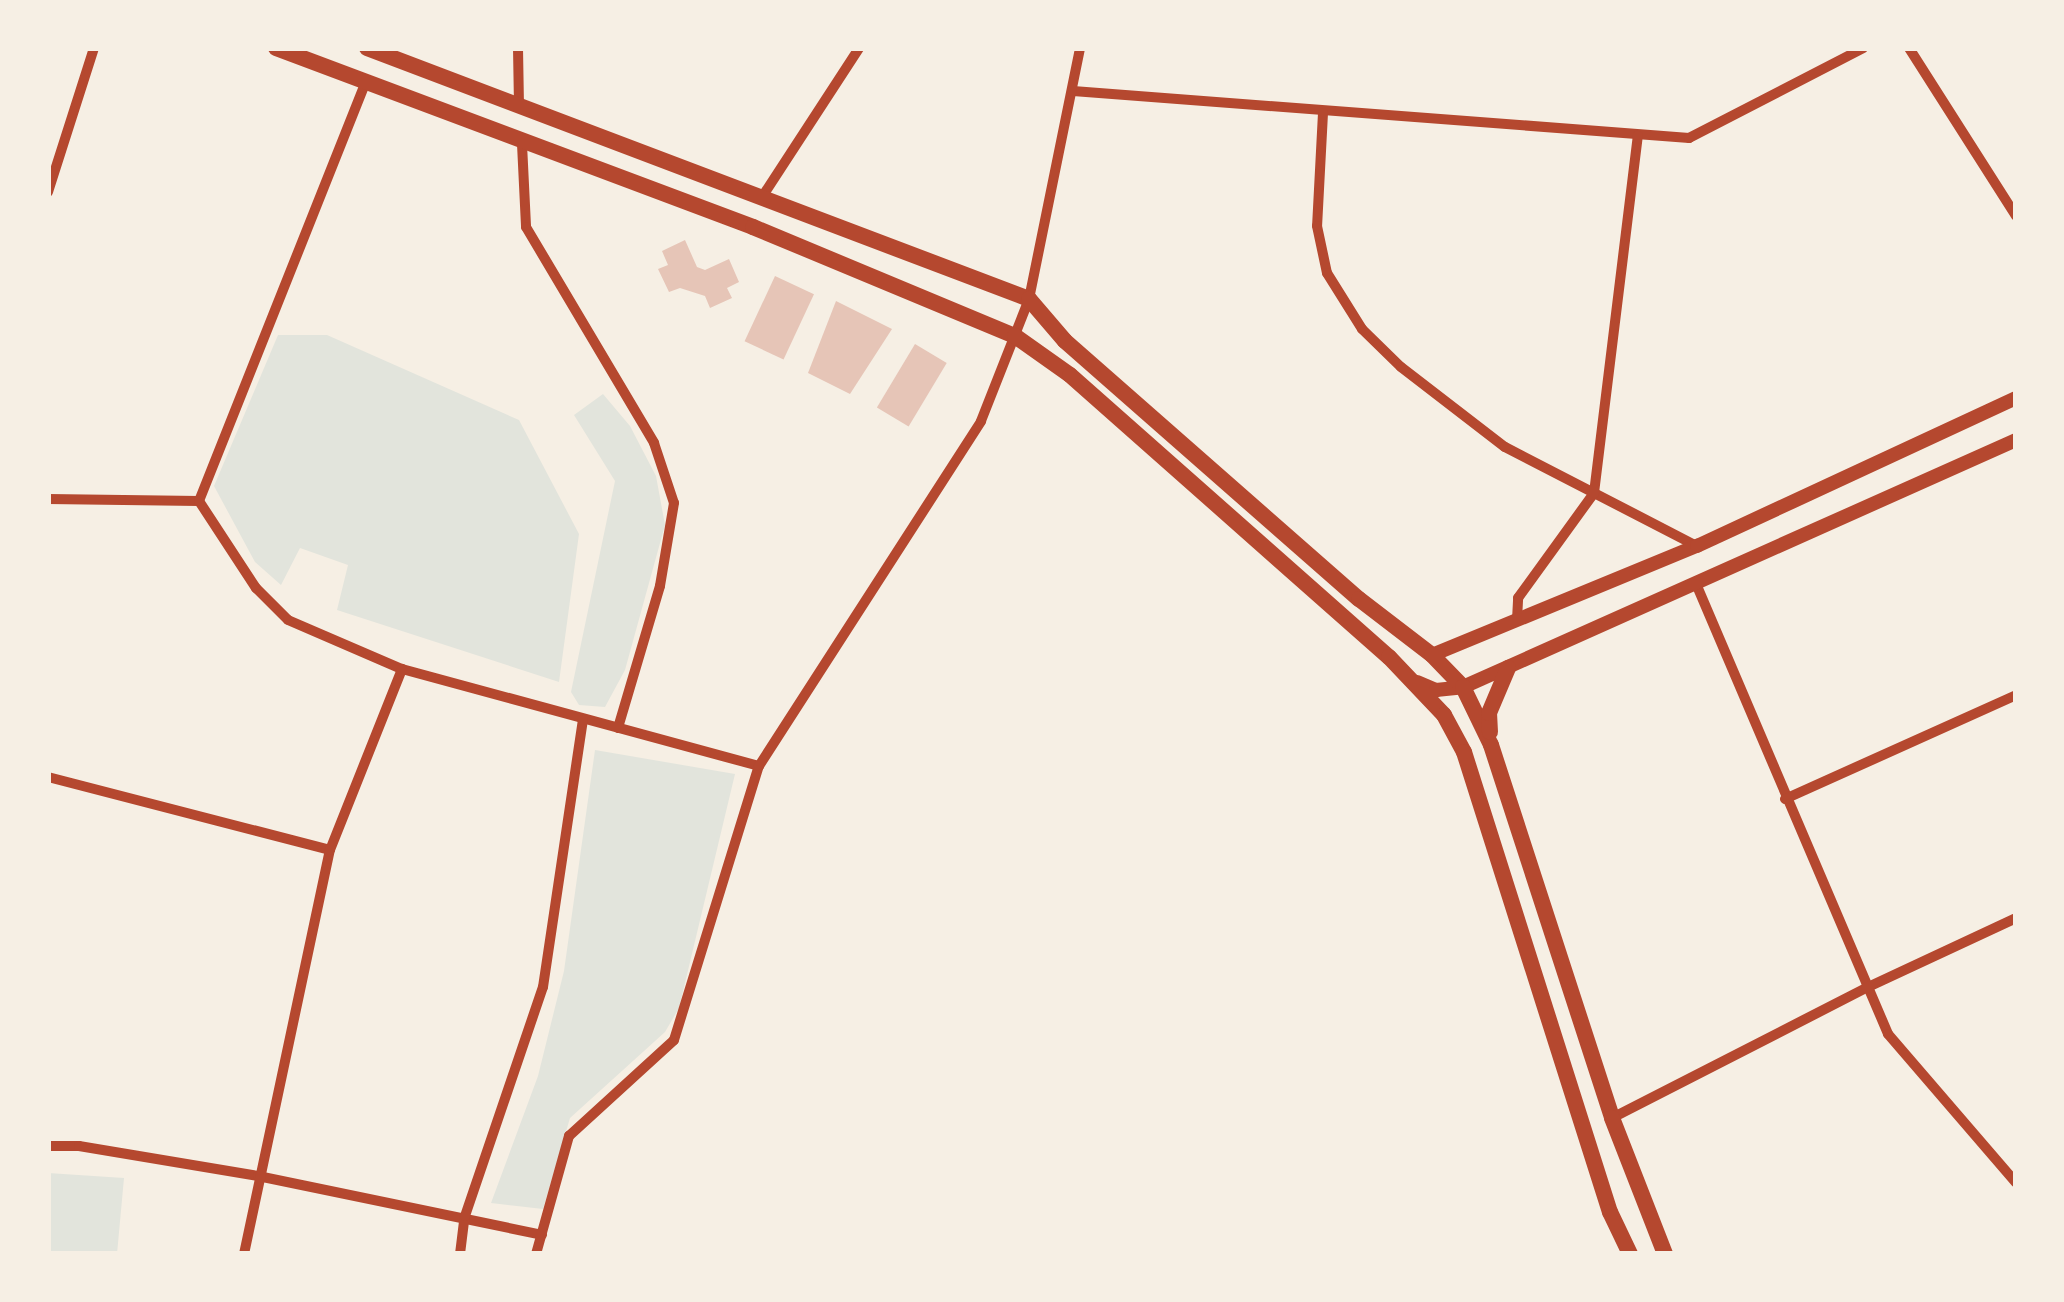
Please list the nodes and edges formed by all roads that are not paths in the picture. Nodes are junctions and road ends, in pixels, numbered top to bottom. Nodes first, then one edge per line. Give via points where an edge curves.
1 (94, 48) edge
2 (276, 48) edge
3 (518, 48) edge
4 (860, 48) edge
5 (1080, 48) edge
6 (1863, 48) edge
7 (1909, 48) edge
8 (374, 49) edge
9 (365, 82) junction
10 (1072, 91) junction
11 (519, 106) junction
12 (1324, 112) junction
13 (1638, 136) junction
14 (522, 144) junction
15 (48, 192) edge
16 (764, 194) junction
17 (2016, 216) edge
18 (1030, 299) junction
19 (1016, 336) junction
20 (2016, 398) edge
21 (2016, 440) edge
22 (1594, 493) junction
23 (48, 499) edge
24 (199, 501) junction
25 (1696, 546) junction
26 (1696, 586) junction
27 (1517, 620) junction
28 (1432, 655) junction
29 (1508, 668) junction
30 (402, 669) junction
31 (1412, 680) junction
32 (1463, 687) junction
33 (2016, 695) edge
34 (583, 720) junction
35 (618, 728) junction
36 (1491, 745) junction
37 (759, 766) junction
38 (48, 777) edge
39 (1785, 799) junction
40 (330, 850) junction
41 (2016, 918) edge
42 (1866, 988) junction
43 (1612, 1118) junction
44 (48, 1146) edge
45 (258, 1176) junction
46 (2016, 1183) edge
47 (465, 1216) junction
48 (542, 1234) junction
49 (244, 1254) edge
50 (460, 1254) edge
51 (536, 1254) edge
52 (1630, 1254) edge
53 (1665, 1254) edge

1 - 15 street
2 - 9 main road
3 - 11 street
4 - 16 street
5 - 10 street
6 - 13 street via 1689,138
7 - 17 street
8 - 11 main road
9 - 14 main road
9 - 24 street
10 - 12 street
10 - 18 street
11 - 16 main road
12 - 13 street
12 - 22 street via 1317,226 1327,273 1362,329 1505,447
13 - 22 street
14 - 19 main road via 753,227
14 - 35 street via 526,227 655,443 674,502 660,586
16 - 18 main road
18 - 19 street
18 - 28 main road via 1082,356
19 - 31 main road
19 - 37 street via 980,421
20 - 25 main road
21 - 26 main road
22 - 25 street
22 - 27 street via 1518,598
23 - 24 street
24 - 30 street via 256,588 288,620
25 - 27 main road
26 - 29 main road
26 - 39 street
27 - 28 main road
28 - 32 main road
29 - 32 main road
29 - 36 main road via 1489,713
30 - 34 street
30 - 40 street
31 - 32 main road via 1436,690
31 - 52 main road via 1464,752
32 - 36 main road
33 - 39 street
34 - 35 street
34 - 47 street via 543,987
35 - 37 street
36 - 43 main road
37 - 48 street via 674,1040 569,1136
38 - 40 street
39 - 42 street
40 - 45 street
41 - 42 street
42 - 43 street
42 - 46 street via 1888,1034
43 - 53 main road
44 - 45 street
45 - 47 street
45 - 49 street
47 - 48 street
47 - 50 street
48 - 51 street

